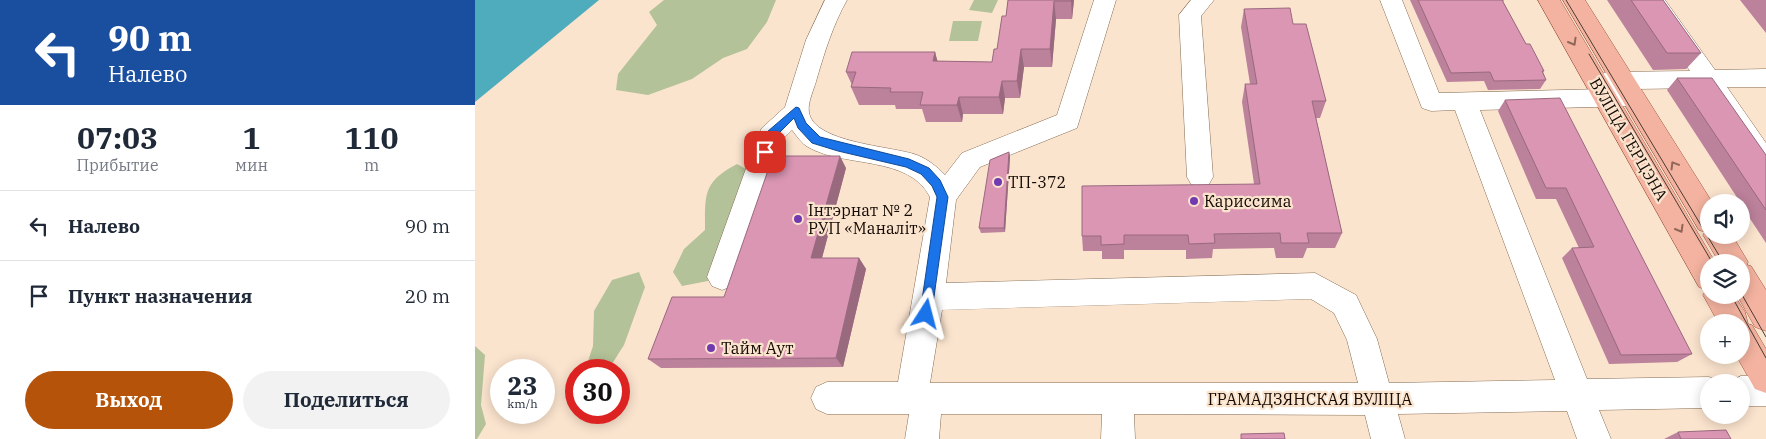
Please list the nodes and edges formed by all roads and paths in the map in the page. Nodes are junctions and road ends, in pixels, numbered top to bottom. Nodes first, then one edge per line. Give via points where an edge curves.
1 (1105, 0) edge
2 (1203, 0) edge
3 (1391, 0) edge
4 (1549, 0) edge
5 (1574, 0) edge
6 (1654, 0) edge
7 (832, 7) edge
8 (1766, 78) edge
9 (1709, 79) junction
10 (1628, 89) junction
11 (1600, 90) junction
12 (1464, 101) junction
13 (796, 110) junction
14 (1766, 163) edge
15 (1200, 177) dead end
16 (943, 197) junction
17 (1700, 207) edge
18 (1700, 263) edge
19 (722, 277) dead end
20 (1750, 287) edge
21 (929, 297) junction
22 (1750, 303) edge
23 (1763, 305) edge
24 (1750, 350) edge
25 (1766, 378) edge
26 (1750, 391) edge
27 (1766, 391) edge
28 (1700, 392) edge
29 (1576, 395) junction
30 (827, 398) dead end
31 (919, 399) junction
32 (1118, 399) junction
33 (1377, 399) junction
34 (922, 439) edge
35 (1118, 439) edge
36 (1389, 439) edge
37 (1595, 439) edge

1 - 16 street via 1069,121 971,160
2 - 15 street via 1190,15
3 - 12 street via 1431,102
4 -> 11 main road, ВУЛІЦА ГЕРЦЭНА
5 - 10 main road, ВУЛІЦА ГЕРЦЭНА
6 - 9 street
7 - 13 street
8 - 9 street
9 - 10 street
9 - 14 street
10 - 11 street
17 -> 10 main road, ВУЛІЦА ГЕРЦЭНА
11 - 12 street
11 -> 18 main road, ВУЛІЦА ГЕРЦЭНА
12 - 29 street
13 - 16 street via 802,125 816,140 909,163 925,171
13 - 19 street via 771,135
16 - 21 street
20 - 23 main road
21 - 31 street
21 - 33 street via 1315,286 1345,304 1362,339
22 - 23 street
24 - 25 main road
26 - 27 street
28 - 29 street, ГРАМАДЗЯНСКАЯ ВУЛІЦА
29 - 33 street, ГРАМАДЗЯНСКАЯ ВУЛІЦА
29 - 37 street
30 - 31 street, ГРАМАДЗЯНСКАЯ ВУЛІЦА
31 - 32 street, ГРАМАДЗЯНСКАЯ ВУЛІЦА
31 - 34 street
32 - 33 street, ГРАМАДЗЯНСКАЯ ВУЛІЦА
32 - 35 street
33 - 36 street

